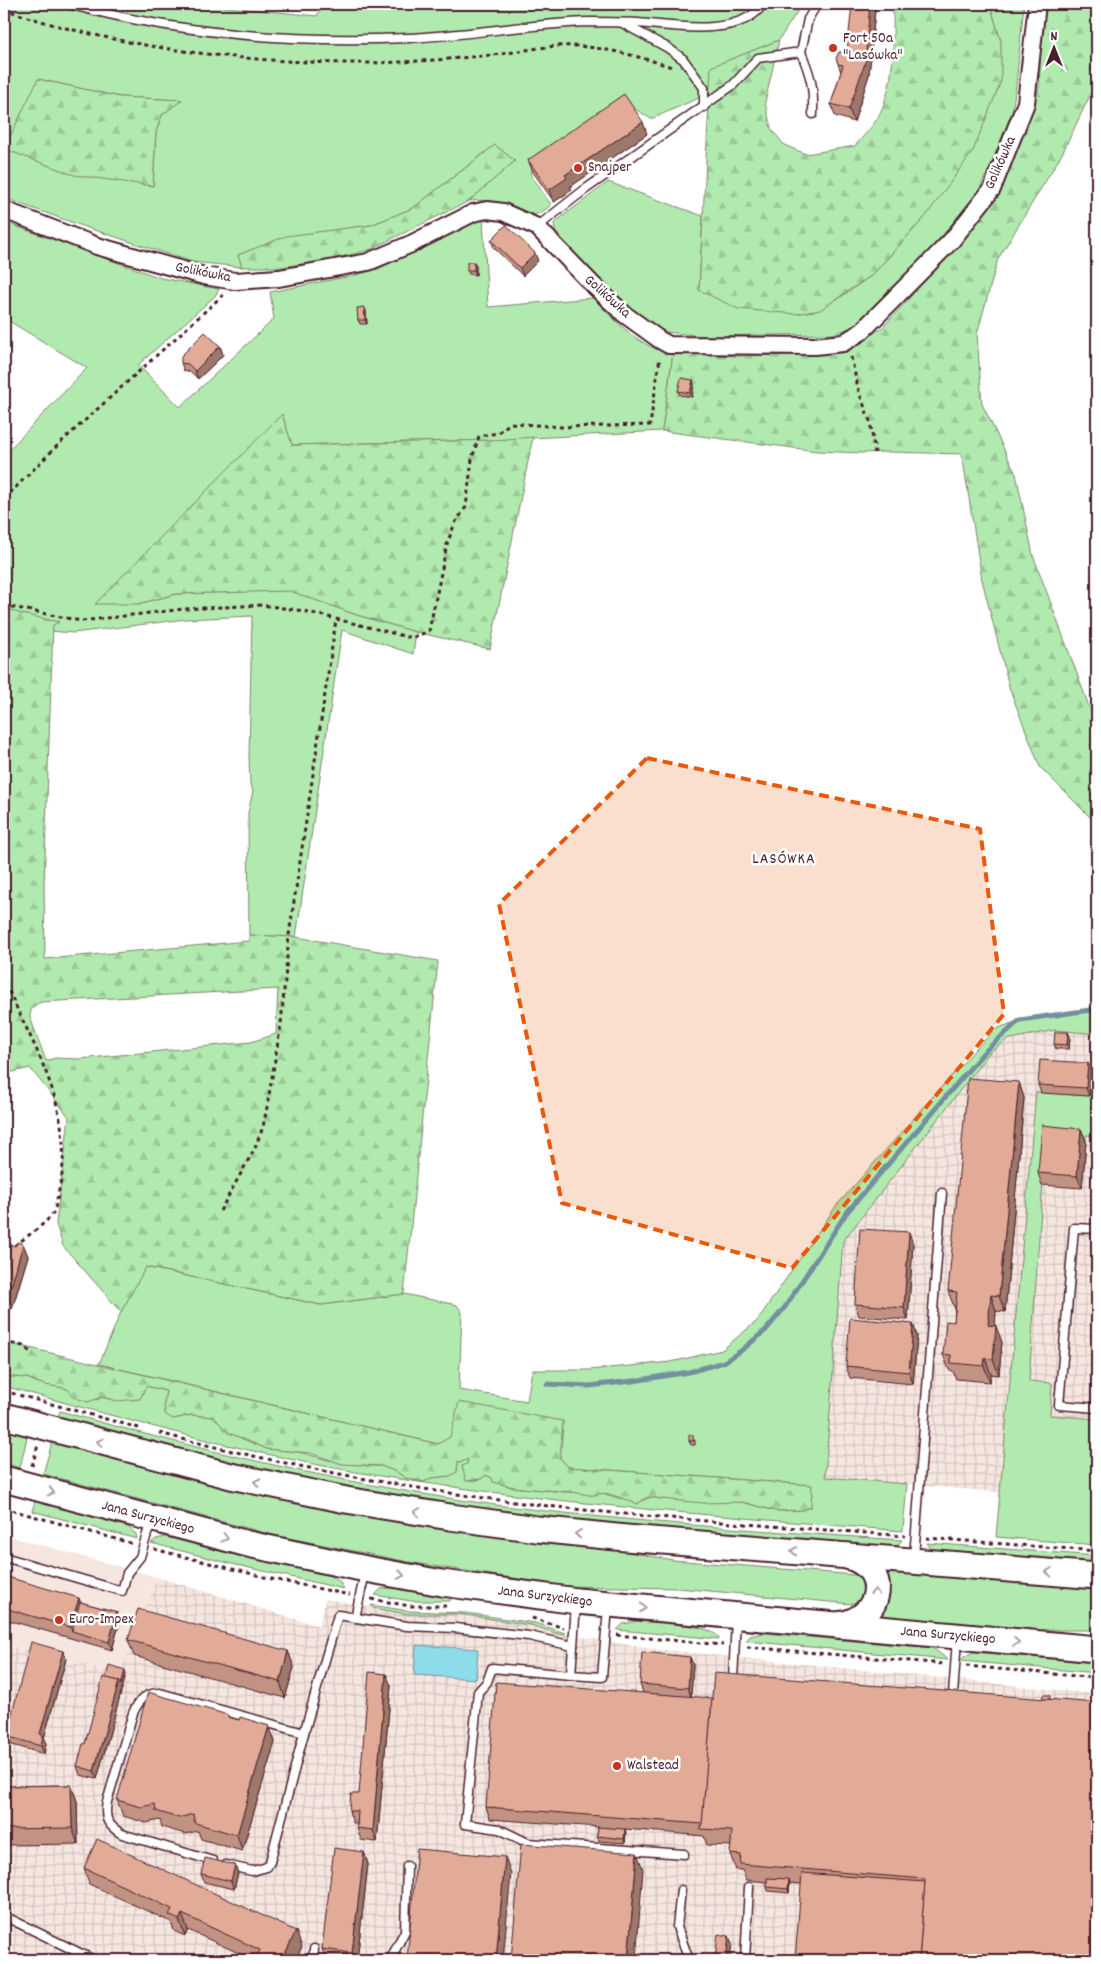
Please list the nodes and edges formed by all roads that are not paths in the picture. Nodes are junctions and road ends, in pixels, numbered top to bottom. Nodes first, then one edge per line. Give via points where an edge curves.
1 (68, 4) edge
2 (763, 4) edge
3 (818, 4) edge
4 (1037, 4) edge
5 (621, 22) junction
6 (801, 52) junction
7 (704, 107) junction
8 (813, 114) dead end
9 (4, 210) edge
10 (537, 227) junction
11 (942, 1193) dead end
12 (1097, 1229) edge
13 (1097, 1408) edge
14 (4, 1416) edge
15 (4, 1479) edge
16 (151, 1519) junction
17 (842, 1555) junction
18 (4, 1557) edge
19 (914, 1561) junction
20 (366, 1569) junction
21 (1097, 1576) edge
22 (577, 1602) junction
23 (608, 1605) junction
24 (736, 1617) junction
25 (355, 1618) junction
26 (828, 1626) junction
27 (957, 1637) junction
28 (573, 1646) junction
29 (1097, 1650) edge
30 (571, 1674) junction
31 (733, 1680) edge
32 (953, 1695) edge
33 (304, 1733) junction
34 (684, 1854) dead end
35 (407, 1866) dead end
36 (749, 1887) dead end
37 (681, 1890) dead end
38 (4, 1916) edge
39 (314, 1950) dead end
40 (94, 1960) edge
41 (314, 1960) edge
42 (390, 1960) edge
43 (689, 1960) edge
44 (745, 1960) edge

1 - 5 lane via 144,22 238,34 332,40 409,38 564,23
2 - 5 lane via 748,18 702,28
3 - 6 lane via 809,16
4 - 10 street, Golikówka via 1026,103 992,189 952,240 910,285 861,332 843,342 815,346 669,344 624,314
5 - 7 lane via 683,59 704,88
6 - 7 lane via 758,58 733,86
6 - 8 lane via 814,90
7 - 10 lane
9 - 10 street, Golikówka via 97,246 204,276 235,281 279,278 368,262 482,211 503,212
11 - 19 lane
12 - 13 lane via 1074,1228 1058,1404
17 -> 14 main road via 566,1533 376,1506 231,1476
15 -> 16 main road, Jana Surzyckiego
16 - 18 lane via 140,1557 127,1572 122,1591
16 -> 20 main road, Jana Surzyckiego
17 - 19 main road
26 -> 17 main road via 860,1619 870,1610 876,1597 876,1583 867,1566
21 -> 19 main road
20 -> 22 main road, Jana Surzyckiego
20 - 25 lane
22 - 23 main road, Jana Surzyckiego
22 - 28 lane
23 -> 24 main road, Jana Surzyckiego
23 - 30 lane via 602,1677
24 - 26 main road, Jana Surzyckiego
24 - 31 lane
25 - 28 lane via 407,1626 529,1636
25 - 33 lane via 338,1615
26 - 27 main road, Jana Surzyckiego
27 -> 29 main road, Jana Surzyckiego
27 - 32 lane
28 - 30 lane
30 - 34 lane via 492,1668 487,1682 478,1692 465,1824 499,1829 528,1842
33 - 33 lane via 267,1868 252,1872 242,1870 122,1834 106,1820 107,1802 132,1713 144,1696 160,1693
35 - 42 lane via 405,1931
36 - 44 lane
37 - 43 lane via 677,1926
38 - 40 lane
39 - 41 lane

